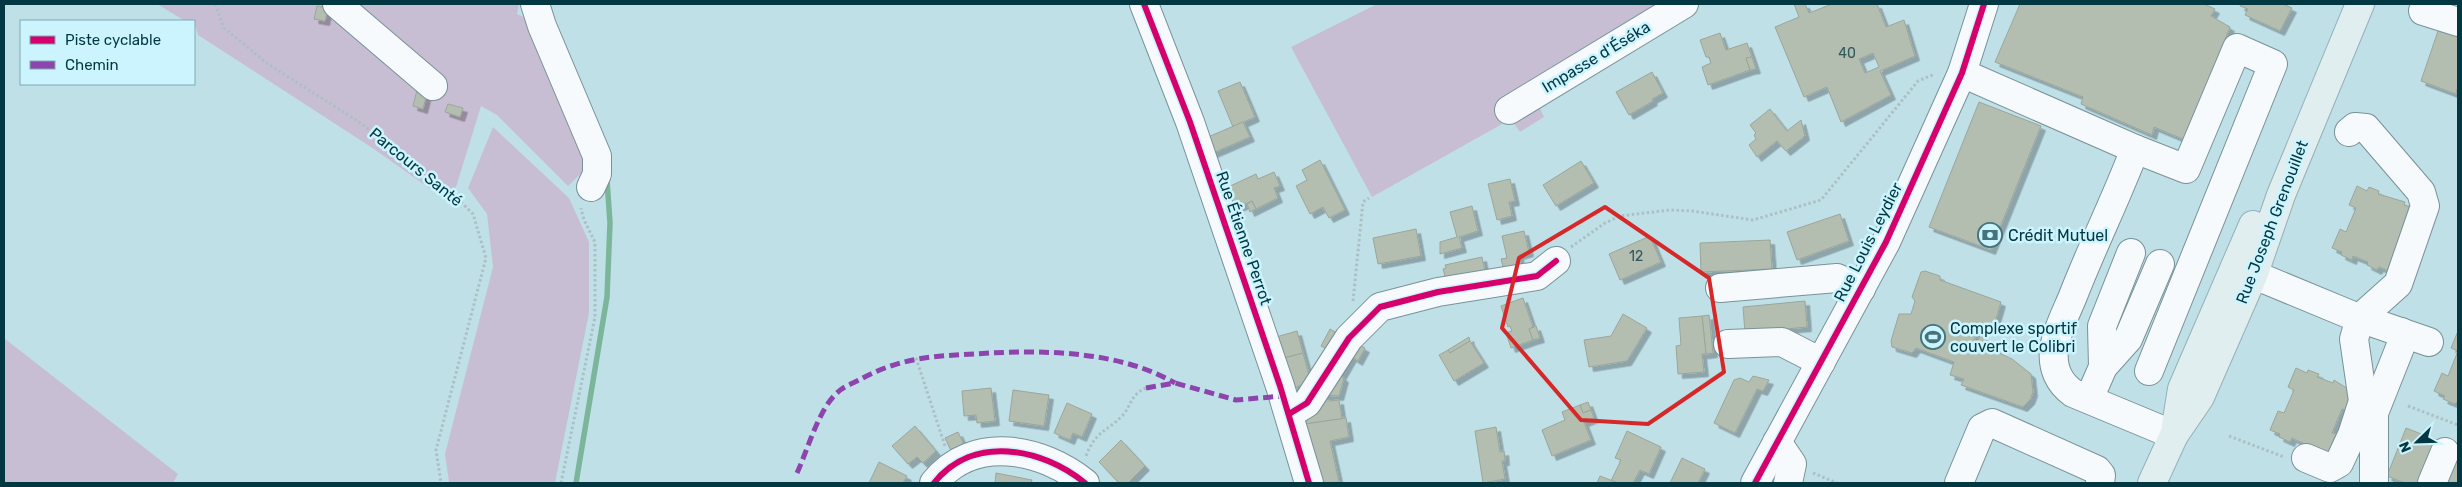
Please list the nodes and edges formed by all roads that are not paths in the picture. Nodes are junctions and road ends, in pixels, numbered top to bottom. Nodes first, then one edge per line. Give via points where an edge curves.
1 (337, 4) edge
2 (535, 4) edge
3 (1144, 4) edge
4 (1684, 4) edge
5 (1984, 4) edge
6 (2344, 4) edge
7 (2360, 4) edge
8 (2423, 16) edge
9 (2458, 22) edge
10 (1950, 70) junction
11 (433, 86) dead end
12 (1509, 110) dead end
13 (2349, 132) dead end
14 (2135, 148) junction
15 (591, 187) road end
16 (2091, 248) junction
17 (2140, 257) junction
18 (1556, 260) road end
19 (2244, 272) junction
20 (2188, 273) junction
21 (1720, 288) dead end
22 (1861, 289) junction
23 (2360, 318) junction
24 (2401, 332) junction
25 (2429, 342) dead end
26 (1728, 344) dead end
27 (1821, 362) junction
28 (2149, 371) dead end
29 (2089, 399) junction
30 (1289, 414) junction
31 (2174, 434) junction
32 (1777, 442) junction
33 (2445, 452) dead end
34 (2306, 458) road end
35 (1081, 480) edge
36 (934, 483) edge
37 (1309, 483) edge
38 (1755, 483) edge
39 (1788, 483) edge
40 (1959, 483) edge
41 (2100, 483) edge
42 (2152, 483) edge
43 (2374, 483) edge
44 (2432, 483) edge

1 - 11 street
2 - 15 street via 598,156 597,174
3 - 30 street, Rue Étienne Perrot via 1190,122
4 - 12 street, Impasse d'Éséka
5 - 10 street, Rue Louis Leydier
6 - 19 main road, Rue Joseph Grenouillet
7 - 19 main road, Rue Joseph Grenouillet via 2281,195
8 - 9 street
10 - 14 street
10 - 22 street, Rue Louis Leydier via 1886,242
13 - 23 street via 2354,127 2366,128 2421,192 2425,206 2398,284
14 - 16 street via 2117,196
14 - 20 street via 2186,170 2237,48 2273,64
16 - 17 street via 2111,246
16 - 29 street via 2054,351 2058,377 2065,388
17 - 20 street
17 - 29 street via 2102,326 2103,367
18 - 30 street via 1537,276 1438,292 1380,307 1349,338 1307,403
19 - 23 street
19 - 31 main road, Rue Joseph Grenouillet via 2182,389
20 - 28 street
21 - 22 street via 1837,278
22 - 27 street, Rue Louis Leydier
23 - 24 street
23 - 34 street via 2354,339 2362,401 2352,435 2339,463 2330,468
24 - 25 street
24 - 43 street via 2401,344 2374,413
26 - 27 street via 1782,342
27 - 32 street, Rue Louis Leydier
29 - 31 street
30 - 37 street, Rue Étienne Perrot
31 - 42 main road, Rue Joseph Grenouillet
32 - 38 street, Rue Louis Leydier
32 - 39 street via 1792,464
33 - 44 street
35 - 36 street via 1064,468 1033,456 1001,451 985,452 957,465
40 - 41 street via 1982,428 1992,423 2098,470

